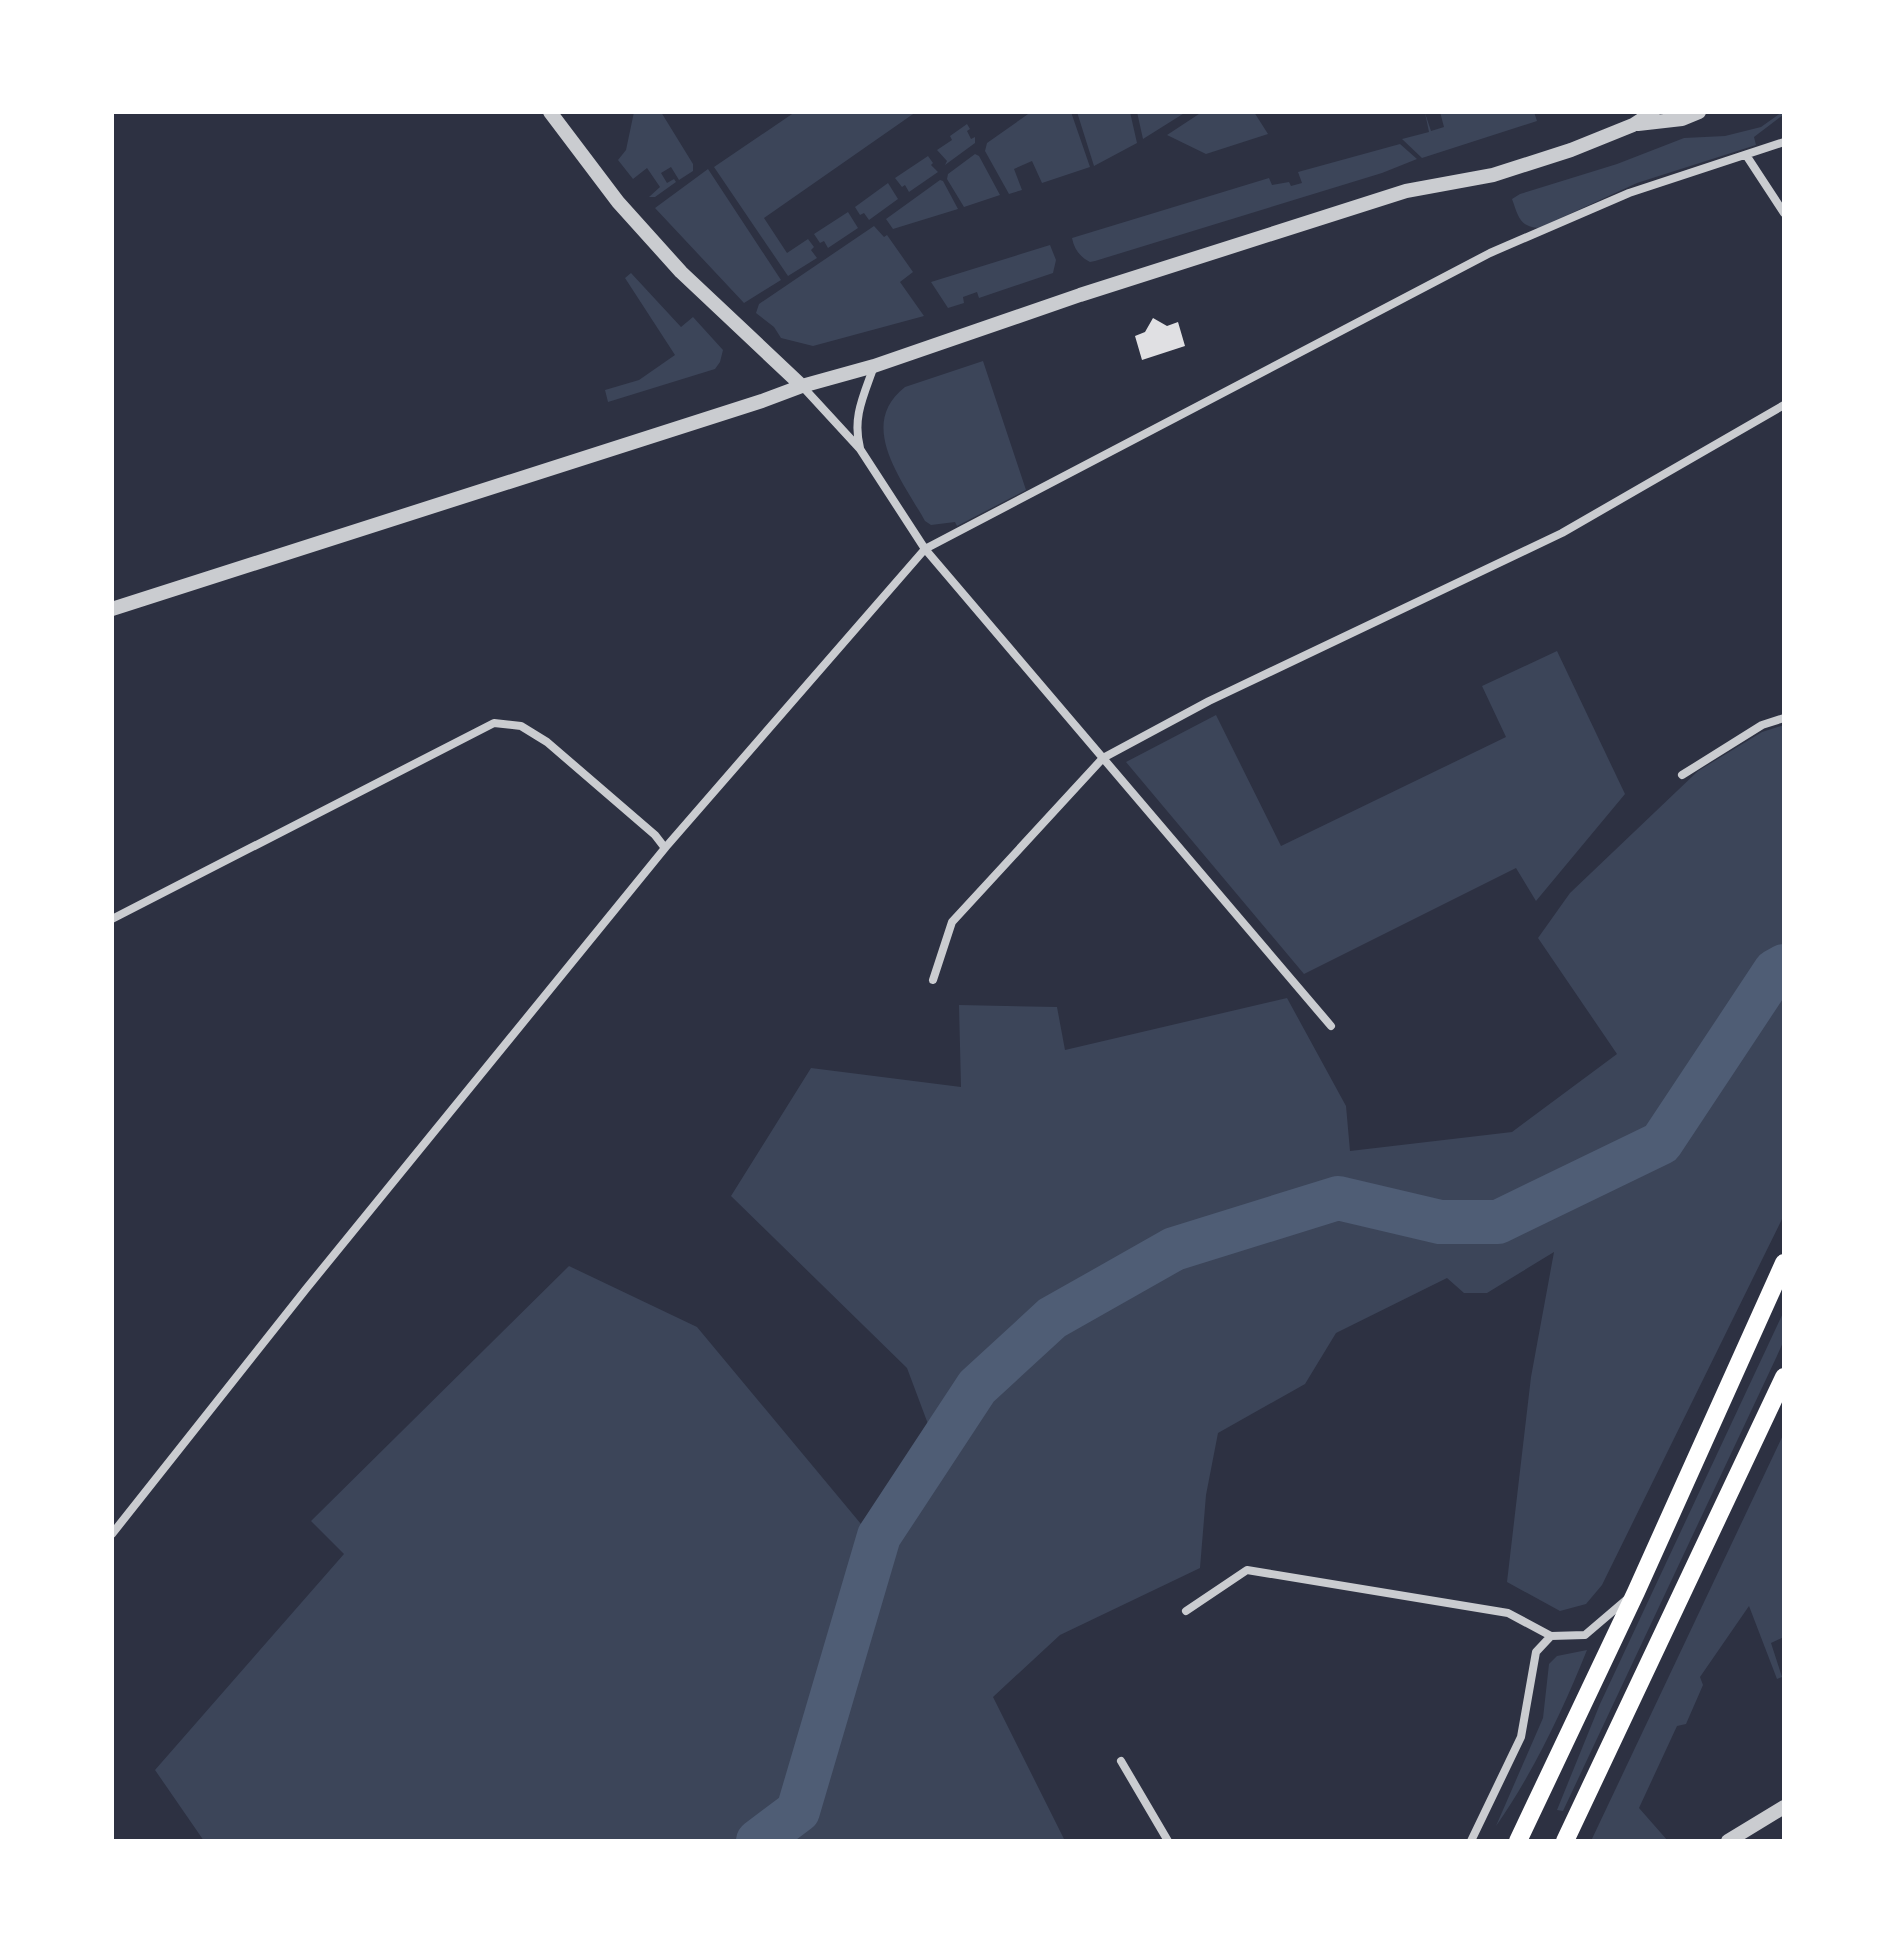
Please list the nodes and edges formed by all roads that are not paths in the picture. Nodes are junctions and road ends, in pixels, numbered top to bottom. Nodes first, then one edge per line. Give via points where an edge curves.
1 (550, 112) edge
2 (1653, 112) edge
3 (1699, 112) edge
4 (1633, 125) junction
5 (1784, 142) edge
6 (1746, 155) junction
7 (1784, 213) edge
8 (874, 366) junction
9 (802, 386) junction
10 (1784, 405) edge
11 (860, 449) junction
12 (925, 549) junction
13 (112, 609) edge
14 (1784, 718) edge
15 (1103, 758) junction
16 (1682, 775) dead end
17 (665, 848) junction
18 (112, 919) edge
19 (933, 980) dead end
20 (1331, 1026) dead end
21 (1784, 1263) edge
22 (1784, 1377) edge
23 (112, 1534) edge
24 (1636, 1592) junction
25 (1186, 1611) dead end
26 (1551, 1636) junction
27 (1121, 1761) dead end
28 (1784, 1807) edge
29 (1168, 1841) edge
30 (1471, 1841) edge
31 (1518, 1841) edge
32 (1565, 1841) edge
33 (1728, 1841) edge

1 - 9 street via 618,202 681,272
2 - 4 street
3 - 4 street
4 - 8 street via 1493,175 1406,191
5 - 6 street
6 - 7 street
6 - 12 street via 1629,193 1490,253
8 - 9 street
8 - 11 street via 855,430
9 - 11 street
9 - 13 street
10 - 15 street via 1562,533 1209,701
11 - 12 street
12 - 15 street
12 - 17 street
14 - 16 street via 1762,725
15 - 19 street via 952,922
15 - 20 street
17 - 18 street via 547,742 521,726 494,723
17 - 23 street
21 - 24 main road
22 - 32 main road
24 - 26 street via 1585,1635
24 - 31 main road
25 - 26 street via 1247,1570 1508,1613
26 - 30 street via 1536,1652 1521,1737
27 - 29 street
28 - 33 street

